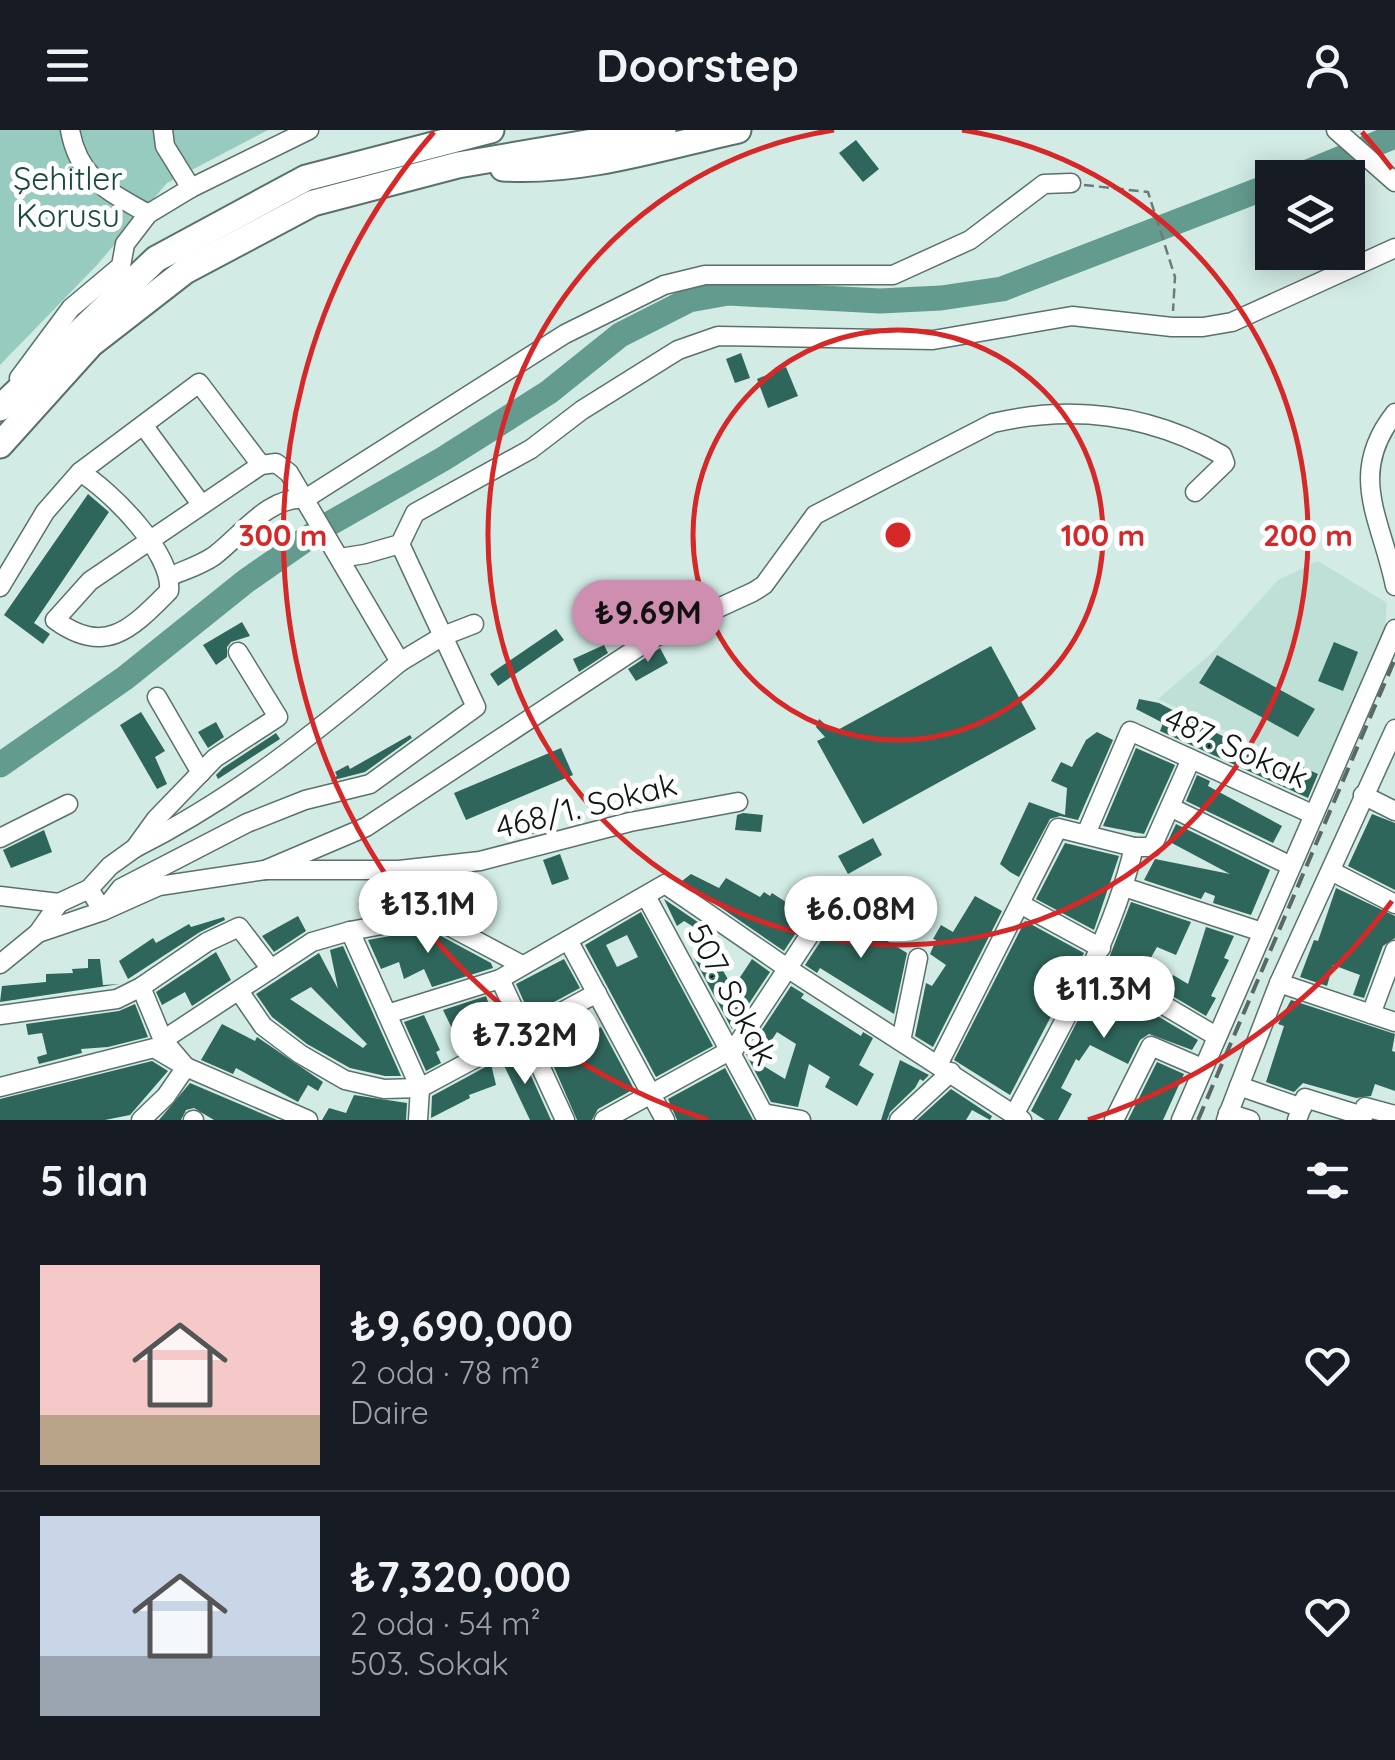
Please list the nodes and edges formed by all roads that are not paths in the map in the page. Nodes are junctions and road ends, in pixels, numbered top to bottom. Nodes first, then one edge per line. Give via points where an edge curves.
1 (70, 130) edge
2 (163, 130) edge
3 (309, 130) edge
4 (436, 130) edge
5 (491, 130) edge
6 (663, 130) edge
7 (738, 130) edge
8 (1337, 131) edge
9 (458, 165) junction
10 (306, 178) junction
11 (1392, 180) edge
12 (1071, 183) road end
13 (191, 188) junction
14 (148, 214) junction
15 (1395, 248) edge
16 (0, 406) edge
17 (1395, 412) edge
18 (144, 424) junction
19 (0, 445) edge
20 (261, 464) junction
21 (80, 472) junction
22 (1195, 492) dead end
23 (305, 499) junction
24 (201, 504) junction
25 (147, 540) junction
26 (400, 544) junction
27 (340, 558) junction
28 (171, 576) junction
29 (1395, 586) edge
30 (0, 587) edge
31 (474, 624) dead end
32 (1395, 630) edge
33 (443, 636) junction
34 (238, 652) dead end
35 (400, 662) junction
36 (157, 697) dead end
37 (1395, 728) edge
38 (1191, 759) junction
39 (201, 773) junction
40 (1363, 795) junction
41 (738, 802) dead end
42 (68, 804) dead end
43 (1170, 807) junction
44 (1395, 811) edge
45 (1312, 814) junction
46 (1086, 834) junction
47 (0, 838) edge
48 (1134, 847) junction
49 (135, 848) junction
50 (1290, 866) junction
51 (265, 870) junction
52 (1331, 871) junction
53 (1124, 887) junction
54 (89, 890) junction
55 (0, 896) edge
56 (646, 896) junction
57 (834, 898) dead end
58 (59, 903) junction
59 (1020, 904) junction
60 (1395, 904) edge
61 (103, 911) junction
62 (350, 931) junction
63 (1262, 932) junction
64 (38, 933) junction
65 (568, 940) junction
66 (1395, 950) edge
67 (1098, 956) junction
68 (918, 958) dead end
69 (0, 964) edge
70 (522, 965) junction
71 (787, 968) junction
72 (271, 969) junction
73 (500, 979) junction
74 (1279, 982) junction
75 (141, 988) junction
76 (238, 991) junction
77 (597, 992) junction
78 (387, 1014) junction
79 (1372, 1014) junction
80 (0, 1015) edge
81 (1395, 1022) edge
82 (524, 1032) junction
83 (1216, 1036) junction
84 (163, 1040) junction
85 (901, 1041) junction
86 (729, 1052) junction
87 (186, 1067) junction
88 (944, 1068) junction
89 (1202, 1068) junction
90 (1239, 1086) junction
91 (0, 1087) edge
92 (420, 1088) junction
93 (653, 1094) junction
94 (270, 1101) junction
95 (1301, 1109) edge
96 (1395, 1115) edge
97 (765, 1116) edge
98 (1227, 1117) edge
99 (1018, 1118) edge
100 (1363, 1118) edge
101 (141, 1120) edge
102 (261, 1120) edge
103 (308, 1120) edge
104 (418, 1120) edge
105 (564, 1120) edge
106 (604, 1120) edge
107 (665, 1120) edge
108 (801, 1120) edge
109 (899, 1120) edge
110 (1114, 1120) edge
111 (1180, 1120) edge
112 (1250, 1120) edge

1 - 14 street via 74,150 93,178
2 - 13 street via 165,146
3 - 13 street
4 - 10 highway
5 - 10 highway
6 - 9 highway
7 - 9 highway via 536,170
8 - 11 street
9 - 19 highway via 313,204 185,271 91,344
10 - 16 highway via 156,258
12 - 23 street via 1044,184 970,240 894,275 705,275 664,285 565,334
13 - 14 street
14 - 16 street via 125,244 120,266 71,308
15 - 26 street via 1232,322 1203,328 1072,316 934,340 718,336 678,350 531,450 415,513
17 - 29 street via 1368,477
18 - 20 street via 199,383
18 - 21 street
18 - 24 street
20 - 23 street via 284,467
20 - 24 street
21 - 25 street via 128,512
21 - 30 street via 45,512
22 - 51 street via 1225,463 1222,455 1128,418 1089,412 993,423 814,515 753,592 651,638 366,827
23 - 27 street
23 - 28 street via 276,504 210,559
24 - 25 street
25 - 28 street
25 - 28 street via 90,581 55,620 73,633 106,639 128,630 170,591
26 - 27 street
26 - 33 street
27 - 35 street
31 - 33 street
32 - 45 street
33 - 35 street
33 - 61 street via 476,707 370,784 247,823 121,888
34 - 39 street via 278,716
35 - 49 street via 289,754
36 - 39 street
37 - 40 street
38 - 43 street
38 - 45 street, 487. Sokak
38 - 46 street, 487. Sokak via 1130,731
39 - 49 street
40 - 44 street
40 - 52 street
41 - 51 street, 468/1. Sokak via 480,861 399,870
42 - 47 street
43 - 48 street via 1152,847
43 - 50 street
45 - 50 street
46 - 48 street
46 - 59 street via 1058,828
48 - 53 street
49 - 54 street
50 - 63 street
51 - 61 street, 468/1. Sokak via 159,886
52 - 60 street
52 - 74 street
53 - 63 street
53 - 67 street
54 - 58 street
54 - 61 street
55 - 58 street
56 - 65 street
56 - 71 street via 666,884
56 - 86 street, 507. Sokak
57 - 71 street
58 - 64 street
59 - 67 street
59 - 88 street
61 - 64 street, 468/1. Sokak
62 - 70 street via 430,916
62 - 72 street via 312,942
62 - 78 street
63 - 83 street
64 - 69 street
65 - 70 street
65 - 77 street
66 - 79 street
67 - 83 street
67 - 99 street
68 - 85 street
70 - 73 street
71 - 85 street
71 - 86 street
72 - 75 street via 239,927
72 - 76 street
73 - 78 street
73 - 82 street
74 - 79 street
74 - 90 street
75 - 80 street via 117,999
75 - 84 street
76 - 84 street
76 - 92 street via 263,1026 345,1080
77 - 82 street
77 - 93 street
78 - 92 street
79 - 81 street
82 - 92 street
82 - 105 street
83 - 89 street
84 - 87 street
85 - 88 street
86 - 93 street
86 - 97 street, 507. Sokak
87 - 91 street via 154,1048
87 - 94 street
87 - 101 street
88 - 99 street
88 - 109 street
89 - 110 street via 1151,1046
89 - 111 street
90 - 95 street
90 - 98 street
92 - 104 street
93 - 106 street
93 - 107 street
94 - 102 street
94 - 103 street
95 - 100 street
96 - 100 street via 1365,1107
97 - 108 street
98 - 112 street

